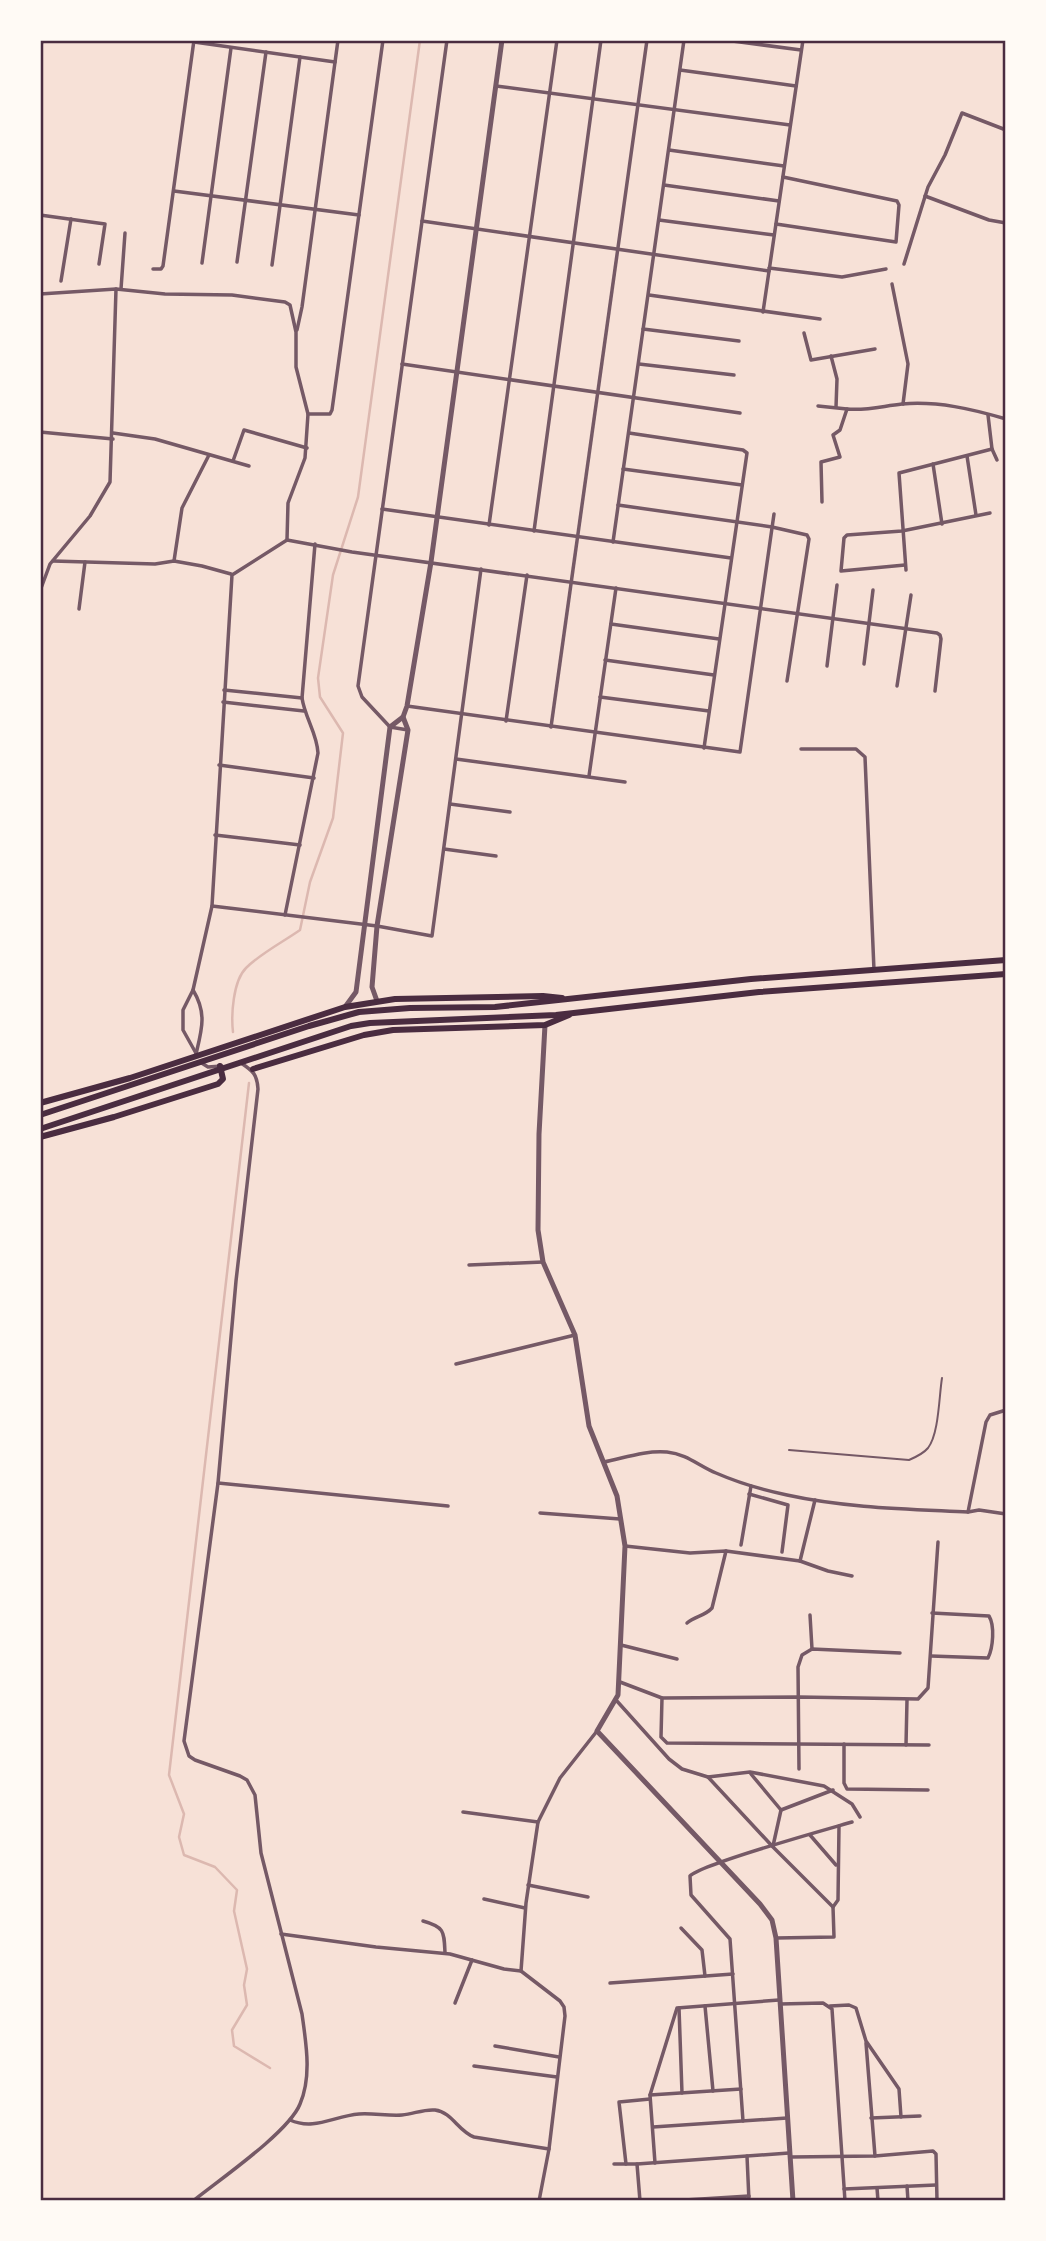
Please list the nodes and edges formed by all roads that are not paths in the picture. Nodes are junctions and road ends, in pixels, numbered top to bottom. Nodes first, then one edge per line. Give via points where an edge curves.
1 (42, 40) edge
2 (338, 40) edge
3 (383, 40) edge
4 (447, 40) edge
5 (502, 40) edge
6 (557, 40) edge
7 (601, 40) edge
8 (647, 40) edge
9 (684, 40) edge
10 (725, 40) edge
11 (803, 40) edge
12 (194, 41) edge
13 (231, 48) junction
14 (801, 50) junction
15 (266, 52) junction
16 (40, 53) edge
17 (300, 57) junction
18 (335, 62) junction
19 (680, 70) junction
20 (496, 86) junction
21 (796, 86) junction
22 (550, 93) junction
23 (593, 99) junction
24 (638, 104) junction
25 (674, 109) junction
26 (790, 125) junction
27 (1006, 130) edge
28 (668, 150) junction
29 (785, 166) junction
30 (783, 177) junction
31 (664, 185) junction
32 (173, 191) junction
33 (211, 196) junction
34 (925, 196) junction
35 (245, 199) junction
36 (779, 201) junction
37 (279, 204) junction
38 (315, 209) junction
39 (40, 215) edge
40 (359, 215) junction
41 (71, 219) junction
42 (659, 220) junction
43 (422, 221) junction
44 (1006, 223) edge
45 (776, 224) junction
46 (476, 229) junction
47 (125, 233) dead end
48 (774, 236) junction
49 (529, 237) junction
50 (573, 243) junction
51 (618, 250) junction
52 (654, 255) junction
53 (237, 262) dead end
54 (202, 263) dead end
55 (99, 264) dead end
56 (904, 264) dead end
57 (272, 265) dead end
58 (153, 268) dead end
59 (886, 268) dead end
60 (769, 270) junction
61 (61, 281) dead end
62 (892, 284) dead end
63 (119, 289) junction
64 (40, 294) edge
65 (648, 295) junction
66 (763, 312) junction
67 (820, 319) dead end
68 (643, 329) junction
69 (296, 332) junction
70 (804, 333) dead end
71 (739, 341) dead end
72 (875, 349) dead end
73 (831, 356) junction
74 (401, 364) junction
75 (638, 364) junction
76 (457, 373) junction
77 (734, 375) dead end
78 (509, 381) junction
79 (554, 387) junction
80 (598, 393) junction
81 (634, 398) junction
82 (903, 404) junction
83 (818, 406) dead end
84 (836, 407) junction
85 (847, 409) junction
86 (740, 413) dead end
87 (308, 415) junction
88 (988, 415) junction
89 (1006, 419) edge
90 (40, 432) edge
91 (629, 432) junction
92 (113, 433) junction
93 (113, 439) junction
94 (307, 448) junction
95 (992, 449) junction
96 (209, 455) junction
97 (967, 456) junction
98 (998, 460) dead end
99 (233, 461) junction
100 (933, 464) junction
101 (249, 467) dead end
102 (623, 469) junction
103 (741, 485) junction
104 (822, 502) dead end
105 (618, 505) junction
106 (382, 509) junction
107 (990, 513) dead end
108 (774, 514) dead end
109 (976, 515) junction
110 (437, 517) junction
111 (736, 522) junction
112 (489, 524) junction
113 (942, 524) junction
114 (772, 527) junction
115 (534, 531) junction
116 (902, 531) junction
117 (577, 537) junction
118 (287, 540) junction
119 (613, 542) junction
120 (315, 544) junction
121 (375, 553) junction
122 (731, 558) junction
123 (53, 561) junction
124 (174, 561) junction
125 (85, 562) junction
126 (430, 562) junction
127 (481, 569) junction
128 (232, 575) junction
129 (527, 575) junction
130 (571, 582) junction
131 (837, 585) dead end
132 (615, 588) junction
133 (873, 590) dead end
134 (40, 591) edge
135 (911, 595) dead end
136 (724, 603) junction
137 (760, 608) junction
138 (79, 609) dead end
139 (798, 614) junction
140 (832, 618) junction
141 (611, 624) junction
142 (869, 624) junction
143 (905, 629) junction
144 (719, 639) junction
145 (605, 660) junction
146 (864, 664) dead end
147 (827, 666) dead end
148 (714, 675) junction
149 (787, 681) dead end
150 (897, 686) dead end
151 (224, 690) junction
152 (935, 691) dead end
153 (600, 697) junction
154 (302, 698) junction
155 (223, 702) junction
156 (407, 706) junction
157 (304, 711) junction
158 (709, 711) junction
159 (462, 715) junction
160 (403, 717) junction
161 (506, 721) junction
162 (390, 727) junction
163 (551, 727) junction
164 (408, 730) junction
165 (595, 733) junction
166 (704, 748) junction
167 (801, 749) dead end
168 (456, 759) junction
169 (219, 765) junction
170 (589, 776) junction
171 (315, 778) junction
172 (625, 782) dead end
173 (450, 804) junction
174 (510, 812) dead end
175 (215, 835) junction
176 (300, 845) junction
177 (444, 849) junction
178 (496, 856) dead end
179 (212, 906) junction
180 (285, 915) junction
181 (365, 925) junction
182 (377, 926) junction
183 (1006, 960) edge
184 (874, 970) junction
185 (1006, 975) edge
186 (193, 990) junction
187 (572, 999) junction
188 (377, 1002) junction
189 (345, 1007) junction
190 (574, 1013) junction
191 (545, 1025) junction
192 (249, 1039) junction
193 (197, 1055) junction
194 (239, 1060) junction
195 (220, 1066) junction
196 (253, 1069) junction
197 (40, 1103) edge
198 (40, 1115) edge
199 (40, 1129) edge
200 (40, 1137) edge
201 (543, 1262) junction
202 (468, 1265) dead end
203 (575, 1335) junction
204 (456, 1364) dead end
205 (942, 1378) dead end
206 (1006, 1410) edge
207 (789, 1450) dead end
208 (604, 1462) junction
209 (218, 1483) junction
210 (751, 1486) junction
211 (749, 1494) junction
212 (815, 1500) junction
213 (448, 1506) dead end
214 (968, 1512) junction
215 (540, 1513) dead end
216 (1006, 1514) edge
217 (622, 1519) junction
218 (938, 1542) dead end
219 (741, 1545) dead end
220 (625, 1546) junction
221 (726, 1551) junction
222 (782, 1552) dead end
223 (800, 1561) junction
224 (852, 1576) dead end
225 (932, 1613) junction
226 (810, 1615) dead end
227 (687, 1623) dead end
228 (621, 1645) junction
229 (811, 1649) junction
230 (900, 1653) dead end
231 (931, 1656) junction
232 (677, 1659) dead end
233 (620, 1682) junction
234 (799, 1697) junction
235 (662, 1698) junction
236 (616, 1700) junction
237 (907, 1700) junction
238 (597, 1731) junction
239 (799, 1744) junction
240 (844, 1744) junction
241 (906, 1745) junction
242 (929, 1745) dead end
243 (799, 1769) dead end
244 (750, 1772) junction
245 (708, 1777) junction
246 (833, 1790) junction
247 (928, 1790) dead end
248 (781, 1811) junction
249 (463, 1812) dead end
250 (860, 1817) dead end
251 (538, 1822) junction
252 (852, 1822) dead end
253 (839, 1826) junction
254 (810, 1835) junction
255 (773, 1847) junction
256 (720, 1862) junction
257 (837, 1866) junction
258 (528, 1885) junction
259 (588, 1898) dead end
260 (484, 1899) dead end
261 (834, 1907) junction
262 (525, 1908) junction
263 (423, 1921) dead end
264 (681, 1928) dead end
265 (281, 1934) junction
266 (776, 1938) junction
267 (445, 1953) junction
268 (472, 1959) junction
269 (521, 1971) junction
270 (733, 1974) junction
271 (705, 1976) junction
272 (610, 1983) dead end
273 (779, 2002) junction
274 (455, 2004) dead end
275 (736, 2004) junction
276 (705, 2006) junction
277 (829, 2006) junction
278 (679, 2007) junction
279 (866, 2041) junction
280 (495, 2046) dead end
281 (559, 2057) junction
282 (474, 2066) dead end
283 (557, 2077) junction
284 (741, 2089) junction
285 (713, 2091) junction
286 (682, 2093) junction
287 (650, 2097) junction
288 (920, 2116) dead end
289 (901, 2117) junction
290 (787, 2118) junction
291 (872, 2118) junction
292 (290, 2120) junction
293 (743, 2121) junction
294 (652, 2127) junction
295 (549, 2149) junction
296 (789, 2155) junction
297 (747, 2156) junction
298 (842, 2156) junction
299 (875, 2156) junction
300 (655, 2163) junction
301 (614, 2164) dead end
302 (626, 2164) junction
303 (638, 2164) junction
304 (936, 2185) junction
305 (907, 2186) junction
306 (877, 2188) junction
307 (844, 2189) junction
308 (749, 2198) edge
309 (720, 2199) edge
310 (692, 2200) edge
311 (193, 2201) edge
312 (539, 2201) edge
313 (640, 2201) edge
314 (669, 2201) edge
315 (793, 2201) edge
316 (845, 2201) edge
317 (878, 2201) edge
318 (908, 2201) edge
319 (937, 2201) edge

1 - 16 street
2 - 18 street
3 - 40 street
4 - 43 street
5 - 20 street
6 - 22 street
7 - 23 street
8 - 24 street
9 - 19 street
10 - 14 street
11 - 14 street
12 - 13 street
12 - 32 street
13 - 15 street
13 - 33 street
14 - 21 street
15 - 17 street
15 - 35 street
17 - 18 street
17 - 37 street
18 - 38 street
19 - 21 street
19 - 25 street
20 - 22 street
20 - 46 street
21 - 26 street
22 - 23 street
22 - 49 street
23 - 24 street
23 - 50 street
24 - 25 street
24 - 51 street
25 - 26 street
25 - 28 street
26 - 29 street
27 - 34 street via 962,113
28 - 29 street
28 - 31 street
29 - 30 street
30 - 36 street
30 - 45 street via 897,201 896,242
31 - 36 street
31 - 42 street
32 - 33 street
32 - 58 street via 163,266
33 - 35 street
33 - 54 street
34 - 44 street
34 - 56 street
35 - 37 street
35 - 53 street
36 - 45 street
37 - 38 street
37 - 57 street
38 - 40 street
38 - 69 street
39 - 41 street
40 - 87 street via 332,414
41 - 55 street via 105,224
41 - 61 street
42 - 48 street
42 - 52 street
43 - 46 street
43 - 74 street
45 - 48 street
46 - 49 street
46 - 76 street
47 - 63 street
48 - 60 street
49 - 50 street
49 - 78 street
50 - 51 street
50 - 79 street
51 - 52 street
51 - 80 street
52 - 60 street
52 - 65 street
59 - 60 street via 842,277
60 - 66 street
62 - 82 street via 908,365
63 - 64 street
63 - 69 street via 285,302 290,305
63 - 92 street
65 - 66 street
65 - 68 street
66 - 67 street
68 - 71 street
68 - 75 street
69 - 87 street via 296,367
70 - 73 street via 811,360
72 - 73 street
73 - 84 street via 837,379
74 - 76 street
74 - 106 street
75 - 77 street
75 - 81 street
76 - 78 street
76 - 110 street
78 - 79 street
78 - 112 street
79 - 80 street
79 - 115 street
80 - 81 street
80 - 117 street
81 - 86 street
81 - 91 street
82 - 85 street
82 - 88 street via 944,404
83 - 84 street
84 - 85 street
85 - 104 street via 833,436 840,457 821,462
87 - 94 street
88 - 89 street
88 - 95 street
90 - 93 street
91 - 102 street
91 - 103 street via 745,451
92 - 93 street
92 - 96 street via 155,439
93 - 123 street via 110,482 90,516
94 - 99 street via 246,429
94 - 118 street via 288,503
95 - 97 street
95 - 98 street
96 - 99 street
96 - 124 street via 182,508
97 - 100 street
97 - 109 street
99 - 101 street
100 - 113 street
100 - 116 street via 899,473
102 - 103 street
102 - 105 street
103 - 111 street
105 - 111 street
105 - 119 street
106 - 110 street
106 - 121 street
107 - 109 street
108 - 114 street
109 - 113 street
110 - 112 street
110 - 126 street
111 - 114 street
111 - 122 street
112 - 115 street
113 - 116 street
114 - 137 street
114 - 139 street via 809,537
115 - 117 street
116 - 116 street via 847,535 840,568 906,568
117 - 119 street
117 - 130 street
118 - 120 street
118 - 128 street
119 - 122 street
120 - 121 street
120 - 154 street
121 - 126 street
121 - 162 street via 358,689
122 - 136 street
123 - 125 street
123 - 134 street
124 - 125 street
124 - 128 street
125 - 138 street
126 - 127 street
126 - 156 street
127 - 129 street
127 - 159 street
128 - 151 street
129 - 130 street
129 - 161 street
130 - 132 street
130 - 163 street
131 - 140 street
132 - 136 street
132 - 141 street
133 - 142 street
135 - 143 street
136 - 137 street
136 - 144 street
137 - 139 street
137 - 166 street via 741,751
139 - 140 street
139 - 149 street
140 - 142 street
140 - 147 street
141 - 144 street
141 - 145 street
142 - 143 street
142 - 146 street
143 - 150 street
143 - 152 street via 940,635
144 - 148 street
145 - 148 street
145 - 153 street
148 - 158 street
151 - 154 street
151 - 155 street
153 - 158 street
153 - 165 street
154 - 157 street
155 - 157 street
155 - 169 street
156 - 159 street
156 - 160 street
157 - 171 street via 317,737
158 - 166 street
159 - 161 street
159 - 168 street
160 - 162 street
160 - 164 street
161 - 163 street
162 - 164 street
162 - 181 street
163 - 165 street
164 - 182 street
165 - 166 street
165 - 170 street
167 - 184 street via 856,749 865,757
168 - 170 street
168 - 173 street
169 - 171 street
169 - 175 street
170 - 172 street
171 - 176 street
173 - 174 street
173 - 177 street
175 - 176 street
175 - 179 street
176 - 180 street
177 - 178 street
177 - 182 street via 432,936
179 - 180 street
179 - 186 street
180 - 181 street
181 - 182 street
181 - 189 street via 356,992
182 - 188 street via 372,987
183 - 184 highway
184 - 187 highway
185 - 190 highway via 759,992
186 - 193 street via 201,1004
186 - 193 street via 183,1010 183,1030
187 - 188 highway
187 - 198 highway via 495,1007 382,1009 335,1017
188 - 189 highway
189 - 192 highway
190 - 191 highway
190 - 199 highway via 351,1026
191 - 196 highway via 384,1031
191 - 201 street via 537,1199
192 - 193 highway
192 - 194 highway via 237,1050
193 - 195 street via 205,1066
193 - 197 highway
194 - 195 street
194 - 196 street
195 - 200 highway via 223,1079 218,1084
196 - 209 street via 258,1089
201 - 202 street
201 - 203 street
203 - 204 street
203 - 208 street via 589,1426
205 - 207 lane via 934,1436 928,1449 909,1460
206 - 214 street via 990,1415 986,1422
208 - 210 street via 668,1452
208 - 217 street
209 - 213 street
209 - 265 street via 184,1741 189,1756 240,1776 252,1787 261,1853
210 - 211 street
210 - 212 street
211 - 219 street
211 - 222 street via 788,1505
212 - 214 street
212 - 223 street
214 - 216 street
215 - 217 street
217 - 220 street
218 - 225 street
220 - 221 street via 690,1553
220 - 228 street
221 - 223 street
221 - 227 street via 712,1608
223 - 224 street
225 - 231 street
225 - 231 street via 989,1616 992,1622 988,1658
226 - 229 street
228 - 232 street
228 - 233 street
229 - 230 street
229 - 234 street via 799,1660
231 - 237 street via 925,1694
233 - 235 street
233 - 236 street
234 - 235 street
234 - 237 street
234 - 239 street
235 - 239 street via 661,1737 667,1743
236 - 238 street
236 - 245 street via 675,1764
237 - 241 street
238 - 251 street via 560,1778
238 - 256 street
239 - 240 street
239 - 243 street
240 - 241 street
240 - 247 street via 847,1789
241 - 242 street
244 - 245 street
244 - 246 street
244 - 248 street
245 - 255 street
246 - 248 street
246 - 250 street via 852,1804
248 - 255 street
249 - 251 street
251 - 258 street
252 - 253 street
253 - 254 street
253 - 257 street
254 - 255 street
254 - 257 street
255 - 256 street
255 - 261 street
256 - 266 street via 767,1913
256 - 270 street via 692,1873 690,1892 730,1938
257 - 261 street
258 - 259 street
258 - 262 street
260 - 262 street
261 - 266 street via 834,1937
262 - 269 street
263 - 267 street via 441,1928
264 - 271 street via 702,1950
265 - 267 street
265 - 292 street via 302,2014 306,2050 304,2092
266 - 273 street
267 - 268 street
268 - 269 street
268 - 274 street
269 - 281 street via 564,2007
270 - 271 street
270 - 275 street
271 - 272 street
273 - 275 street
273 - 277 street
273 - 290 street
275 - 276 street
275 - 284 street
276 - 278 street
276 - 285 street
277 - 279 street via 856,2007
277 - 298 street
278 - 286 street
278 - 287 street
279 - 289 street via 899,2089
279 - 291 street
280 - 281 street
281 - 283 street
282 - 283 street
283 - 295 street
284 - 285 street
284 - 293 street
285 - 286 street
286 - 287 street
287 - 294 street
287 - 302 street via 619,2102
288 - 289 street
289 - 291 street
290 - 293 street
290 - 296 street
291 - 299 street
292 - 295 street via 310,2125 359,2114 438,2110 474,2137
292 - 311 street
293 - 294 street
294 - 300 street
295 - 312 street
296 - 297 street
296 - 298 street
296 - 315 street
297 - 300 street
297 - 308 street
298 - 299 street
298 - 307 street
299 - 304 street via 935,2152
300 - 303 street
301 - 302 street
302 - 303 street
303 - 313 street
304 - 305 street
304 - 319 street
305 - 306 street
305 - 318 street
306 - 307 street
306 - 317 street
307 - 316 street
308 - 309 street
309 - 310 street
310 - 314 street

